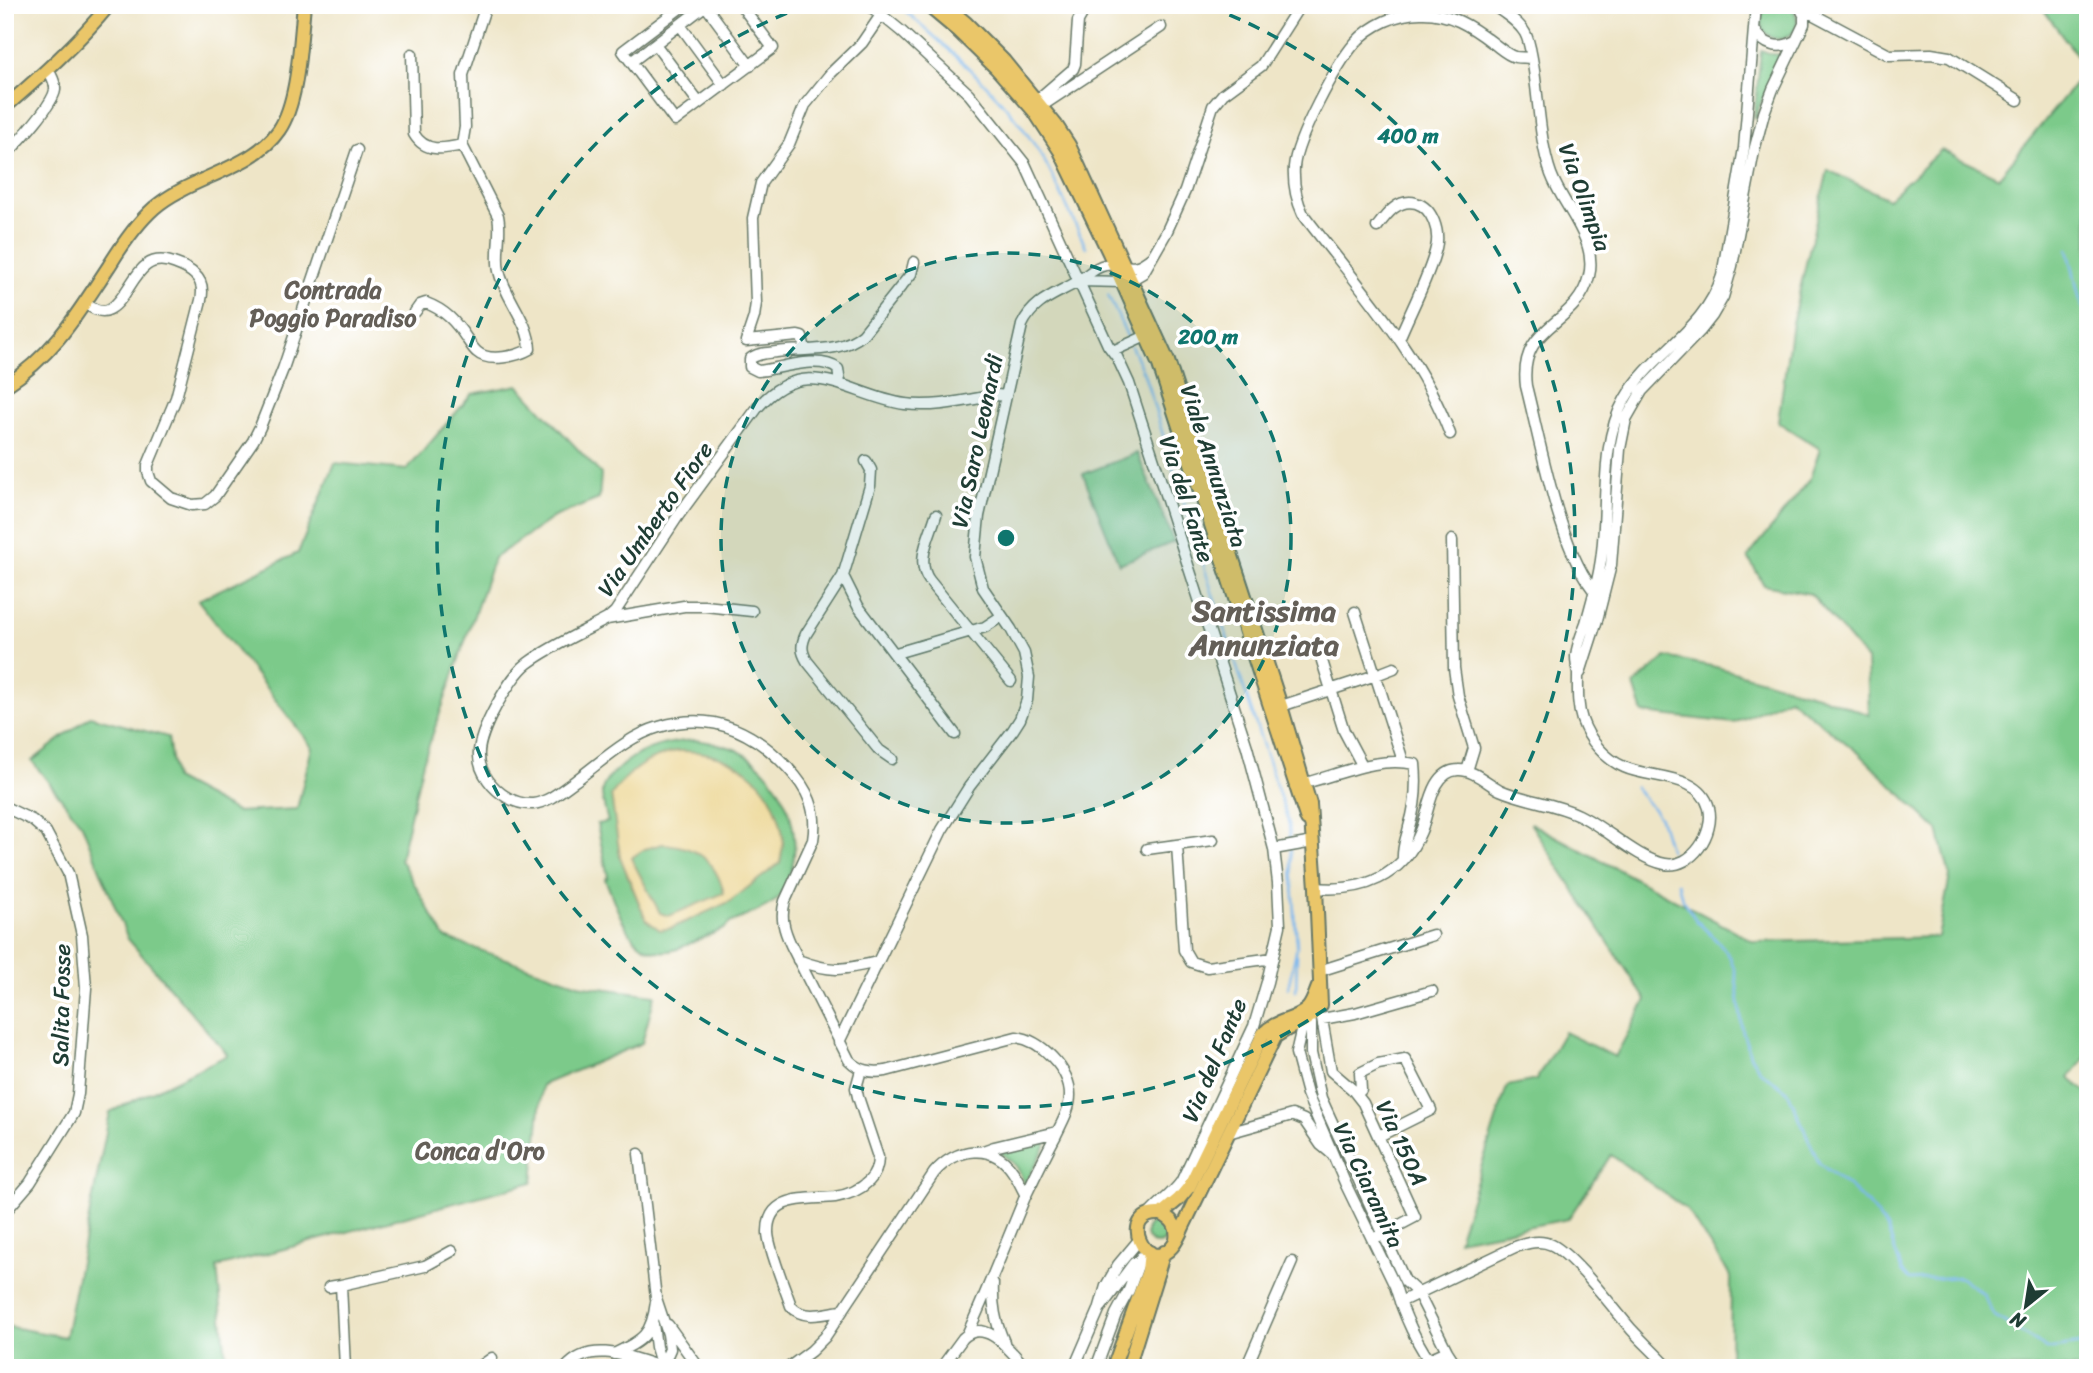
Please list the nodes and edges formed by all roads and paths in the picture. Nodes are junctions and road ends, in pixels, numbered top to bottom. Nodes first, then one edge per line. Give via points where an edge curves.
1 (304, 5) edge
2 (486, 5) edge
3 (684, 5) edge
4 (741, 5) edge
5 (869, 5) edge
6 (927, 5) edge
7 (945, 5) edge
8 (1078, 5) edge
9 (1300, 5) edge
10 (1493, 5) edge
11 (108, 6) edge
12 (705, 6) edge
13 (1800, 6) edge
14 (1756, 7) edge
15 (881, 15) junction
16 (1830, 23) junction
17 (680, 25) junction
18 (1161, 27) dead end
19 (1755, 30) junction
20 (1798, 37) junction
21 (654, 44) junction
22 (412, 54) dead end
23 (1531, 58) junction
24 (631, 62) junction
25 (750, 66) junction
26 (48, 69) junction
27 (724, 85) junction
28 (2018, 100) dead end
29 (699, 103) junction
30 (1036, 106) junction
31 (5, 107) edge
32 (1747, 125) junction
33 (1760, 127) junction
34 (462, 145) junction
35 (357, 150) dead end
36 (5, 156) edge
37 (1377, 227) dead end
38 (1152, 257) junction
39 (914, 262) dead end
40 (1120, 267) junction
41 (1079, 281) junction
42 (1126, 281) junction
43 (84, 303) junction
44 (415, 312) dead end
45 (1143, 338) junction
46 (1399, 339) junction
47 (805, 349) junction
48 (1116, 350) junction
49 (1163, 363) junction
50 (840, 383) junction
51 (5, 386) edge
52 (1006, 396) junction
53 (1450, 434) dead end
54 (866, 461) dead end
55 (1612, 481) junction
56 (936, 515) dead end
57 (1452, 540) dead end
58 (843, 576) junction
59 (1598, 596) junction
60 (752, 611) dead end
61 (1355, 612) dead end
62 (1002, 616) junction
63 (607, 619) junction
64 (971, 631) junction
65 (1317, 645) dead end
66 (896, 653) junction
67 (1394, 668) dead end
68 (1377, 675) junction
69 (1011, 681) dead end
70 (1330, 690) junction
71 (1276, 708) junction
72 (955, 734) dead end
73 (892, 759) dead end
74 (1403, 761) junction
75 (1362, 765) junction
76 (1467, 771) junction
77 (1305, 783) junction
78 (5, 807) edge
79 (1213, 840) dead end
80 (1310, 840) junction
81 (1177, 845) junction
82 (1277, 848) junction
83 (1147, 849) dead end
84 (1403, 860) junction
85 (1316, 888) junction
86 (1433, 935) dead end
87 (1273, 958) junction
88 (798, 960) junction
89 (877, 962) junction
90 (1319, 977) junction
91 (1432, 990) dead end
92 (1258, 1015) junction
93 (1312, 1015) junction
94 (1275, 1037) junction
95 (839, 1042) junction
96 (1296, 1047) junction
97 (1256, 1048) junction
98 (862, 1070) junction
99 (1356, 1094) junction
100 (1057, 1132) junction
101 (1228, 1133) junction
102 (1379, 1136) junction
103 (983, 1151) junction
104 (639, 1154) dead end
105 (1333, 1155) junction
106 (1026, 1196) junction
107 (5, 1212) edge
108 (1161, 1214) junction
109 (1147, 1217) junction
110 (1383, 1234) junction
111 (1176, 1240) junction
112 (1373, 1240) junction
113 (1141, 1250) junction
114 (452, 1251) dead end
115 (1164, 1252) junction
116 (1292, 1262) dead end
117 (993, 1279) junction
118 (1123, 1279) junction
119 (341, 1285) junction
120 (329, 1287) dead end
121 (1418, 1293) junction
122 (1125, 1295) junction
123 (656, 1298) junction
124 (1400, 1302) junction
125 (842, 1311) junction
126 (1099, 1311) junction
127 (664, 1319) junction
128 (653, 1323) junction
129 (967, 1335) junction
130 (1006, 1346) junction
131 (1447, 1351) junction
132 (614, 1354) junction
133 (492, 1358) dead end
134 (1428, 1360) junction
135 (345, 1368) edge
136 (478, 1368) edge
137 (566, 1368) edge
138 (663, 1368) edge
139 (699, 1368) edge
140 (788, 1368) edge
141 (941, 1368) edge
142 (1026, 1368) edge
143 (1074, 1368) edge
144 (1096, 1368) edge
145 (1113, 1368) edge
146 (1128, 1368) edge
147 (1245, 1368) edge
148 (1408, 1368) edge
149 (1436, 1368) edge
150 (1458, 1368) edge
151 (1669, 1368) edge

1 - 43 main road via 293,92 279,130 256,153 180,190 153,209
2 - 34 street via 463,75
3 - 24 street via 623,51
4 - 25 street via 773,48
5 - 15 street, Via del Fante
6 - 30 main road, Viale Annunziata
7 - 30 main road, Viale Annunziata via 1004,61
8 - 30 street via 1082,14 1073,69
9 - 38 street via 1261,66 1213,106 1185,191
10 - 23 street, Via Olimpia via 1524,32
11 - 26 main road
12 - 17 street
12 - 25 street
13 - 16 street
13 - 20 street via 1804,24
14 - 19 street
15 - 41 street, Via del Fante via 969,94 1025,164
15 - 47 street via 805,105 789,144 759,190 753,218 756,303 746,341 798,336
16 - 20 street
16 - 28 street via 1889,55 1949,57
17 - 21 street
17 - 27 street
18 - 30 street
19 - 20 street via 1769,44 1783,46
19 - 32 street
20 - 33 street
21 - 24 street
21 - 29 street
22 - 34 street via 414,134 422,144 437,149
23 - 46 street via 1508,54 1455,19 1402,14 1355,43 1304,133 1294,165 1297,201
23 - 59 street, Via Olimpia via 1550,172 1585,239 1591,266 1574,305 1532,344 1525,378 1558,510 1588,584
24 - 29 street via 676,121
25 - 27 street
26 - 31 main road
26 - 36 street via 54,82 53,96
27 - 29 street
30 - 40 main road, Viale Annunziata via 1069,145
32 - 33 street
32 - 55 street via 1716,293 1696,323 1625,399 1613,426
33 - 55 street via 1723,298 1702,330 1633,405
34 - 44 street via 498,216 499,272 530,349 505,358 485,356 476,352 444,313 426,303
35 - 43 street via 260,427 205,504 171,498 151,481 148,472 176,398 203,291 198,278 175,263 155,262 140,270 108,310
37 - 46 street via 1396,205 1410,202 1423,206 1437,232 1432,261
38 - 40 street, Via Saro Leonardi via 1142,265
38 - 42 street via 1143,273
39 - 47 street via 911,274 855,341 834,348
40 - 41 street, Via Saro Leonardi via 1105,265
40 - 42 main road, Viale Annunziata
41 - 42 street
41 - 48 street, Via del Fante via 1108,345
41 - 52 street, Via Saro Leonardi via 1040,302 1026,318
42 - 45 main road, Viale Annunziata
42 - 49 main road, Viale Annunziata
43 - 51 main road via 43,358
45 - 48 street
45 - 49 main road, Viale Annunziata
46 - 53 street via 1425,380
47 - 50 street via 757,354 750,359 750,367 758,371 830,364 838,369
48 - 82 street, Via del Fante
49 - 71 main road, Viale Annunziata via 1229,548
50 - 52 street, Via Umberto Fiore via 908,404
50 - 63 street, Via Umberto Fiore via 797,382 764,400
52 - 62 street, Via Saro Leonardi via 975,546 979,578
54 - 58 street via 871,470 870,486
55 - 59 street via 1611,565
56 - 64 street via 923,570
57 - 76 street via 1455,676 1474,748
58 - 66 street via 858,606
58 - 73 street via 802,641 802,650 879,750
59 - 76 street via 1578,677 1580,716 1602,752 1617,764 1687,783 1701,793 1709,806 1709,823 1692,856 1677,864 1658,862 1579,815 1504,791
60 - 63 street via 684,606
61 - 68 street
62 - 64 street
62 - 89 street, Via Saro Leonardi via 1028,665 1024,709 942,830
63 - 88 street, Via Umberto Fiore via 536,658 516,675 481,738 484,775 503,795 532,804 553,797 649,730 682,722 709,722 750,735 793,773 814,809 813,840 783,909 783,926
64 - 66 street
64 - 69 street
65 - 70 street
66 - 72 street
67 - 68 street
68 - 70 street
68 - 74 street
70 - 71 street
70 - 75 street
71 - 77 main road, Viale Annunziata
71 - 80 main road, Viale Annunziata
74 - 75 street
74 - 84 street via 1415,764 1417,777
75 - 77 street
76 - 84 street via 1451,772 1436,786 1421,832
77 - 80 main road, Viale Annunziata
78 - 107 street, Salita Fosse via 46,832 68,873 82,934 86,988 74,1113 30,1183
79 - 81 street
80 - 82 street
80 - 85 main road, Viale Annunziata
81 - 83 street
81 - 87 street via 1188,959 1207,967
82 - 87 street, Via del Fante via 1280,926
84 - 85 street via 1363,885
85 - 90 main road, Viale Annunziata
86 - 90 street
87 - 92 street, Via del Fante
88 - 89 street via 836,970
88 - 95 street, Via Umberto Fiore
89 - 95 street, Via Saro Leonardi
90 - 93 main road
91 - 93 street via 1355,1013
92 - 97 street
92 - 109 street, Via del Fante via 1181,1182
93 - 94 main road
93 - 96 street, Via Ciaramita
93 - 97 main road via 1272,1026
93 - 99 street, Via 150A via 1331,1071
93 - 110 street, Via Ciaramita via 1314,1069 1321,1098
94 - 96 street via 1286,1037
94 - 101 main road
95 - 98 street, Via Umberto Fiore via 849,1060
96 - 105 street, Via Ciaramita via 1307,1094
97 - 108 main road via 1189,1187
98 - 100 street via 886,1071 1008,1038 1024,1038 1053,1058 1068,1083 1068,1108
98 - 125 street via 856,1088 878,1157 873,1177 845,1194 782,1204 768,1231 791,1306 808,1315
99 - 102 street, Via 150A
99 - 102 street via 1361,1090 1360,1073 1405,1059 1431,1110
100 - 103 street
100 - 106 street
101 - 105 street via 1292,1115 1304,1120
101 - 111 main road
102 - 110 street, Via 150A via 1415,1217
103 - 106 street via 1008,1166
103 - 125 street via 964,1152 941,1166
104 - 123 street
105 - 112 street, Via Ciaramita
106 - 117 street
108 - 109 main road
108 - 111 main road via 1173,1221
109 - 113 main road via 1140,1224
110 - 112 street
110 - 121 street, Via Ciaramita via 1405,1281
111 - 115 main road
112 - 124 street, Via Ciaramita
113 - 115 main road
113 - 118 street via 1122,1267
113 - 122 street
113 - 126 street via 1124,1257 1110,1278
113 - 145 main road via 1148,1271
114 - 119 street via 425,1266
115 - 146 main road
116 - 147 street
117 - 129 street
117 - 130 street via 995,1322
118 - 122 street
118 - 126 street
119 - 120 street
119 - 135 street
121 - 124 street
121 - 131 street, Via Ciaramita
121 - 151 street via 1515,1247 1550,1244
122 - 144 street
123 - 127 street
123 - 128 street
124 - 134 street, Via Ciaramita
125 - 140 street via 819,1343
126 - 143 street
127 - 138 street via 670,1349
127 - 139 street
128 - 132 street via 641,1339
128 - 138 street
129 - 130 street via 987,1333
129 - 141 street
130 - 142 street
131 - 134 street
131 - 150 street, Via Ciaramita
132 - 137 street via 589,1353
132 - 138 street
133 - 136 street
134 - 148 street
134 - 149 street, Via Ciaramita

